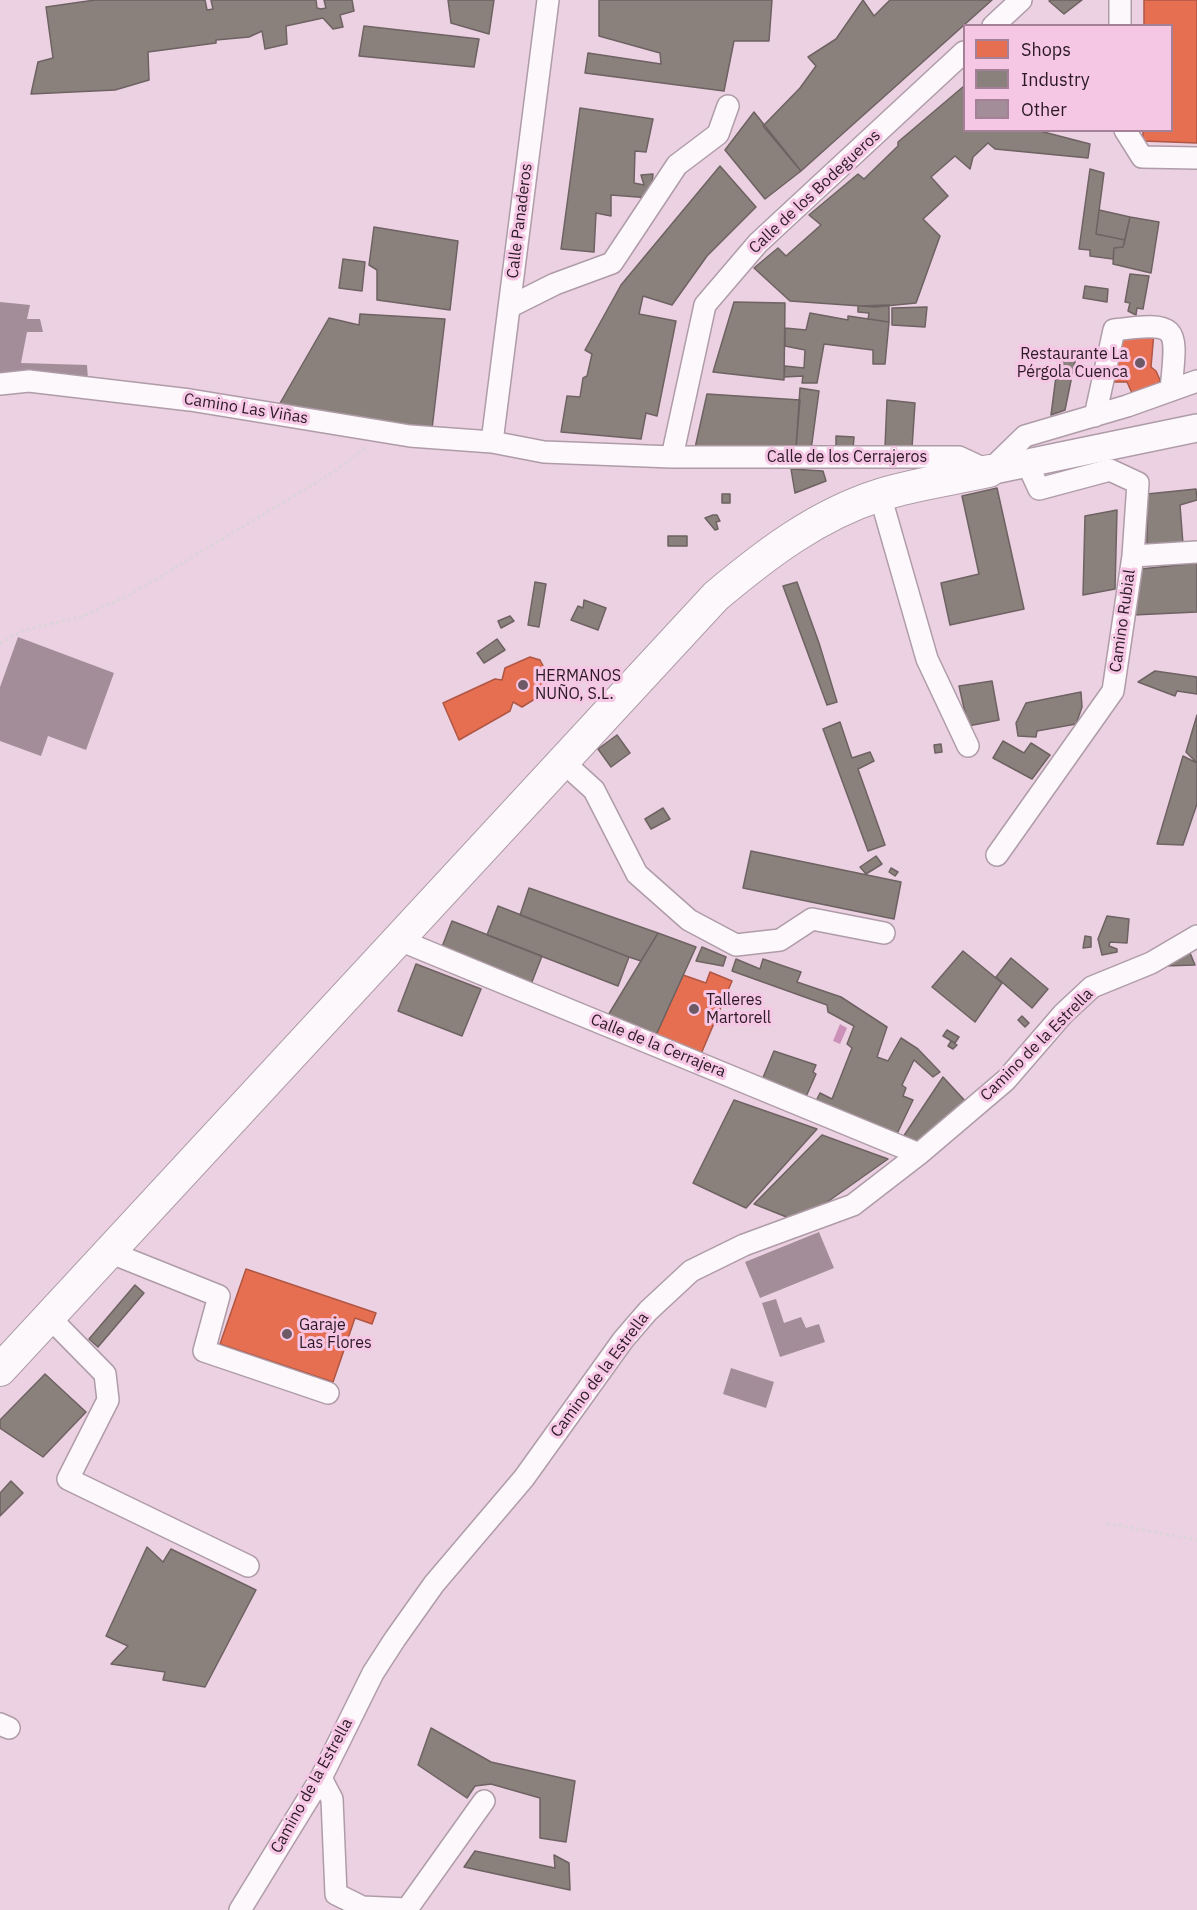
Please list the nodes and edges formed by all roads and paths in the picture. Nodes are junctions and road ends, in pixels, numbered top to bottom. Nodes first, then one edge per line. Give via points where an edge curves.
1 (548, 0) edge
2 (1021, 0) edge
3 (1120, 0) edge
4 (995, 24) edge
5 (1120, 24) edge
6 (963, 53) edge
7 (728, 105) dead end
8 (1126, 132) edge
9 (1197, 158) edge
10 (509, 307) junction
11 (1197, 381) edge
12 (0, 384) edge
13 (1171, 390) junction
14 (1095, 416) junction
15 (1197, 428) edge
16 (385, 432) junction
17 (492, 442) junction
18 (672, 457) junction
19 (1027, 463) junction
20 (989, 471) junction
21 (880, 495) junction
22 (1197, 552) edge
23 (1132, 556) junction
24 (0, 643) edge
25 (968, 746) dead end
26 (562, 760) junction
27 (997, 855) dead end
28 (884, 933) dead end
29 (1197, 936) edge
30 (397, 939) junction
31 (920, 1154) junction
32 (109, 1252) junction
33 (49, 1317) junction
34 (0, 1370) edge
35 (328, 1393) dead end
36 (1107, 1523) dead end
37 (1197, 1540) edge
38 (248, 1566) dead end
39 (321, 1778) junction
40 (484, 1801) dead end
41 (240, 1910) edge

1 - 10 street, Calle Panaderos
2 - 4 street
3 - 5 street
6 - 18 street, Calle de los Bodegueros via 758,243 705,305
7 - 10 street via 718,134 677,165 612,263 555,284
8 - 9 street via 1142,156
10 - 17 street, Calle Panaderos
11 - 13 street
12 - 16 street, Camino Las Viñas via 30,381 190,400
13 - 14 street
13 - 14 street via 1176,342 1169,331 1153,325 1114,330
14 - 20 street via 1025,436
15 - 19 main road
16 - 17 street, Camino Las Viñas
16 - 24 path via 335,471 128,596 82,616 25,630
17 - 18 street, Calle de los Cerrajeros via 544,452
18 - 20 street, Calle de los Cerrajeros via 959,458
19 - 20 main road
19 - 23 street, Camino Rubial via 1039,489 1110,470 1138,483
20 - 21 highway
21 - 25 street via 927,659
21 - 26 highway via 816,522 768,552 716,596
22 - 23 street
23 - 27 street, Camino Rubial via 1113,691
26 - 28 street via 594,790 637,874 689,920 736,945 780,940 812,919
26 - 30 highway
29 - 31 street, Camino de la Estrella via 1151,963 1092,987 1006,1080
30 - 31 street, Calle de la Cerrajera
30 - 32 highway
31 - 39 street, Camino de la Estrella via 853,1205 744,1245 691,1271 648,1311 622,1340 524,1478 427,1593 374,1673
32 - 33 highway
32 - 35 street via 219,1296 204,1351
33 - 34 highway
33 - 38 street via 105,1374 108,1400 68,1479
36 - 37 path
39 - 40 street via 332,1799 336,1894 362,1907 407,1909
39 - 41 street, Camino de la Estrella

